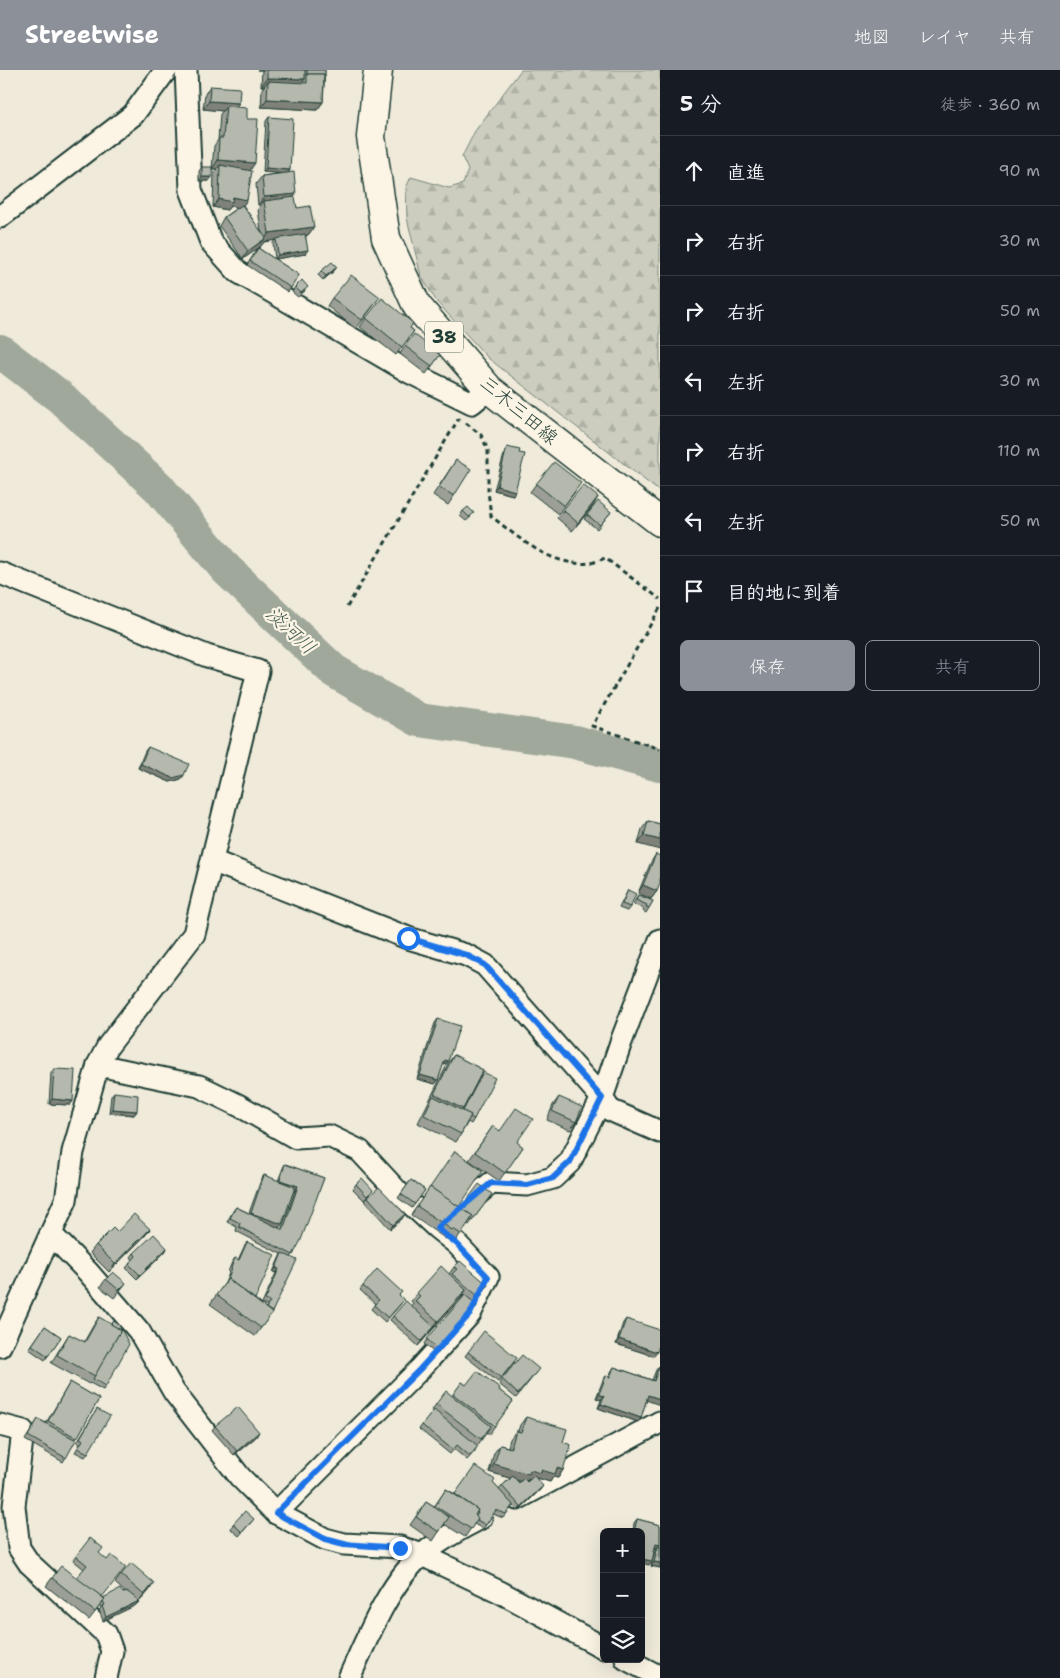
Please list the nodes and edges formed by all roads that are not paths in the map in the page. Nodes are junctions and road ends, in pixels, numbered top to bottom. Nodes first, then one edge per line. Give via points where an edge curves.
1 (166, 70) edge
2 (186, 70) edge
3 (378, 70) edge
4 (0, 218) edge
5 (489, 389) junction
6 (660, 522) edge
7 (0, 573) edge
8 (212, 861) junction
9 (660, 940) edge
10 (98, 1065) junction
11 (602, 1098) junction
12 (660, 1132) edge
13 (437, 1228) junction
14 (51, 1234) junction
15 (0, 1346) edge
16 (660, 1422) edge
17 (0, 1425) edge
18 (276, 1513) junction
19 (422, 1554) junction
20 (600, 1646) edge
21 (633, 1663) edge
22 (106, 1678) edge
23 (348, 1678) edge
24 (660, 1678) edge

1 - 4 street via 132,115
2 - 5 street via 191,190 211,242 238,272 409,372 472,403
3 - 5 main road, 三木三田線 / 38 via 371,137 386,238 417,306
5 - 6 main road, 三木三田線 / 38
7 - 8 street via 208,656 258,671
8 - 10 street via 194,934 108,1046
8 - 11 street via 408,938 466,955 485,965
9 - 11 street
10 - 13 street via 198,1086 296,1138 329,1136 360,1151
10 - 14 street via 73,1152 66,1200
11 - 12 street via 610,1110
11 - 13 street via 570,1162 553,1178 527,1185 491,1183
13 - 18 street via 488,1277 470,1314 420,1369
14 - 15 street
14 - 18 street via 139,1331 174,1392 240,1477
16 - 19 street via 472,1523
17 - 22 street via 23,1431 14,1506 19,1548 29,1563 106,1634 112,1651
18 - 19 street via 325,1539 344,1544 400,1548
19 - 20 street
19 - 23 street via 386,1602
21 - 24 street

